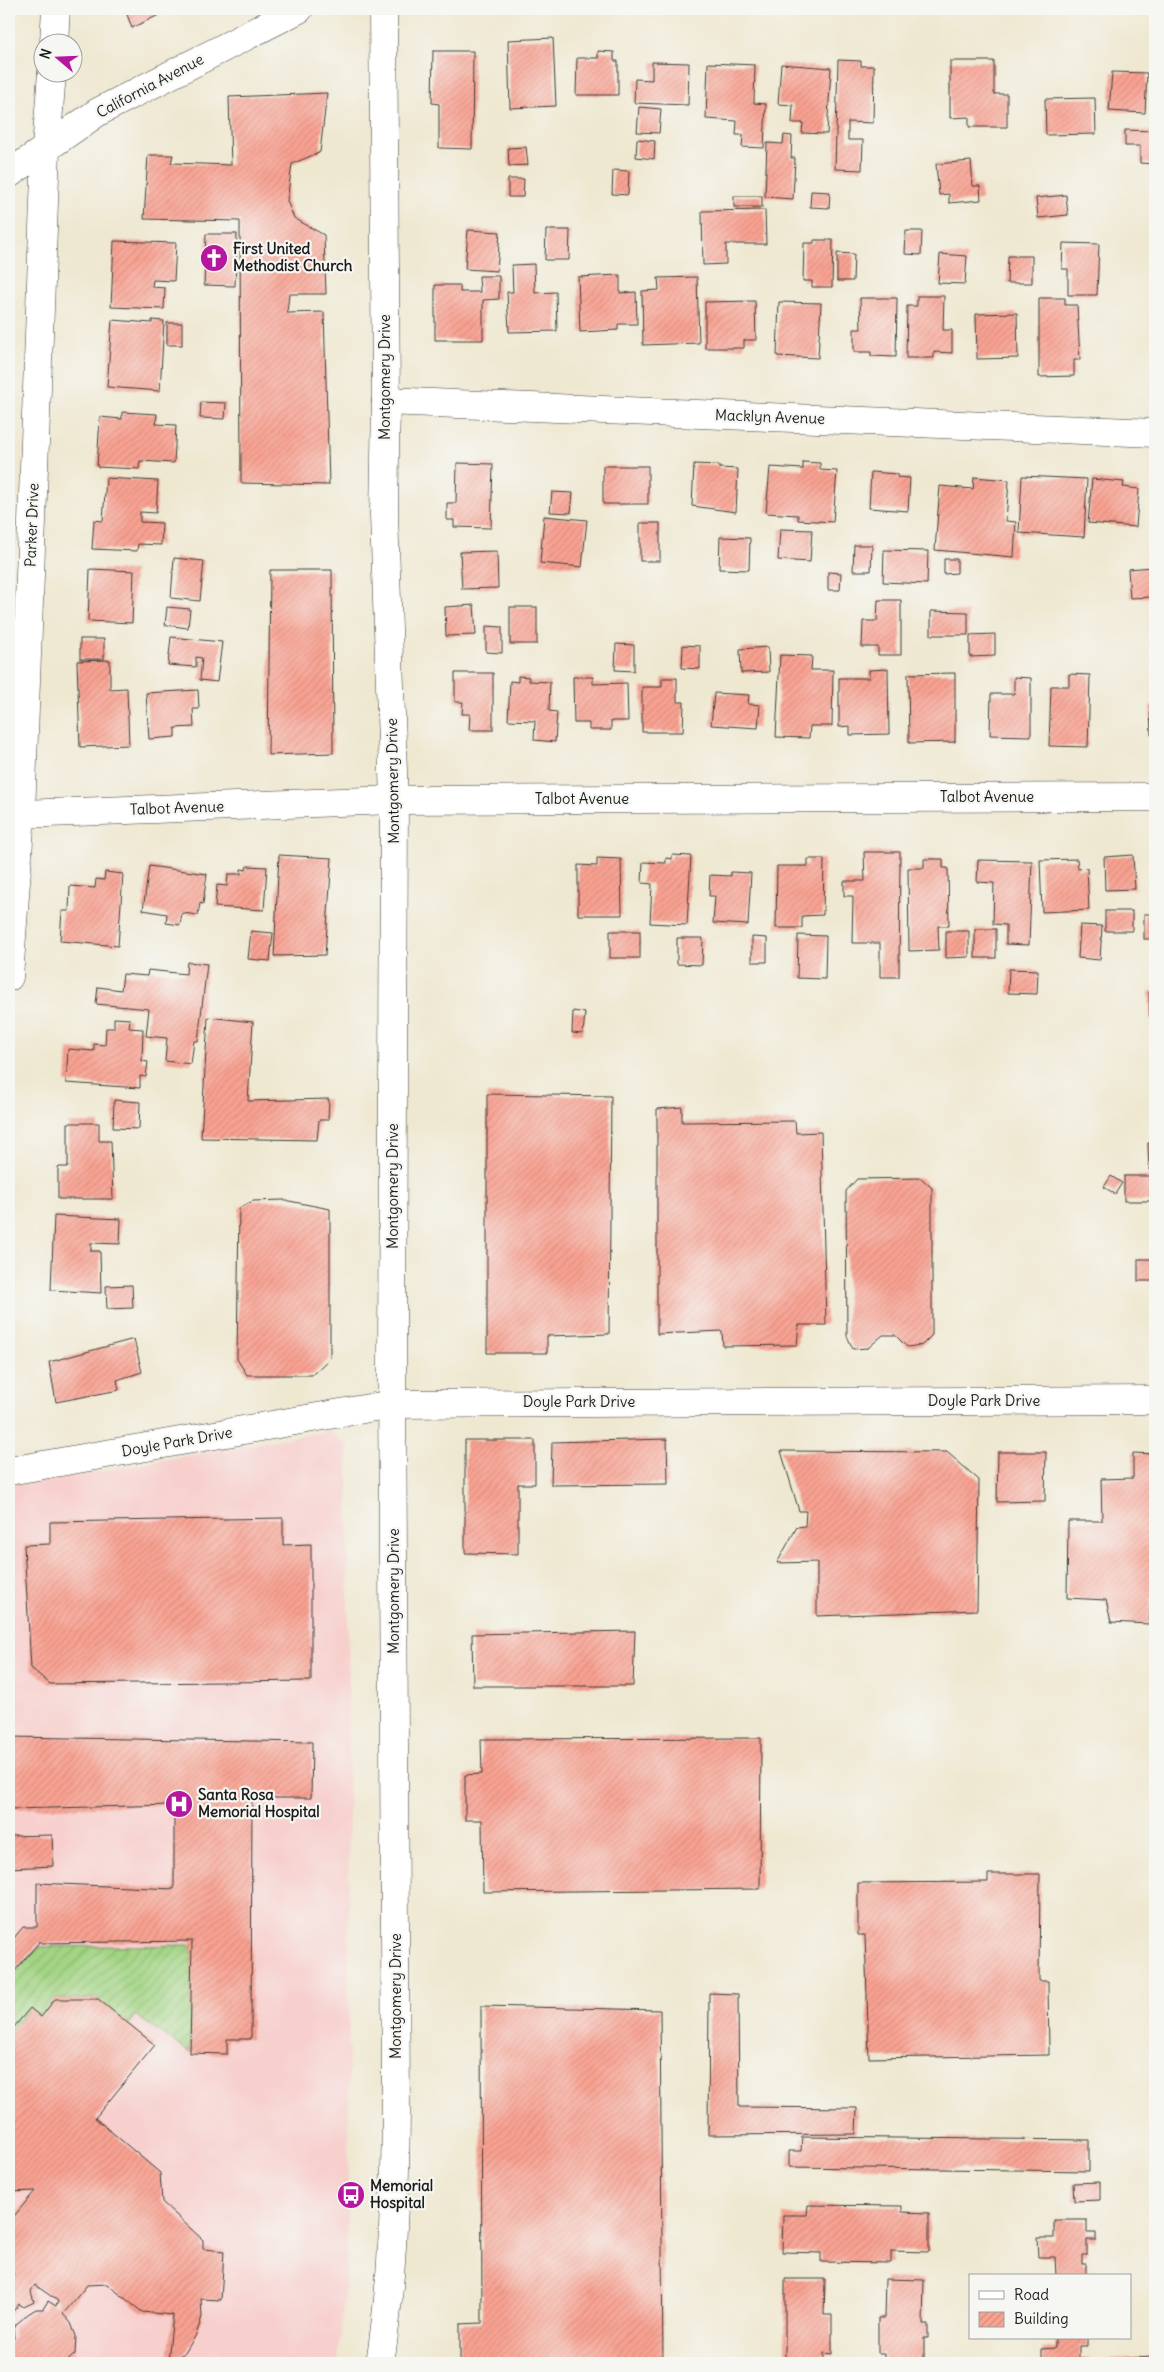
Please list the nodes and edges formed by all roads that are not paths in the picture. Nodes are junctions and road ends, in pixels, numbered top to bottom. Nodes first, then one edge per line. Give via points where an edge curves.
1 (56, 9) edge
2 (299, 9) edge
3 (382, 9) edge
4 (55, 32) edge
5 (51, 82) edge
6 (46, 149) junction
7 (9, 174) edge
8 (386, 401) junction
9 (1155, 433) edge
10 (1155, 797) edge
11 (394, 800) junction
12 (15, 815) edge
13 (9, 977) edge
14 (1155, 1400) edge
15 (392, 1404) junction
16 (9, 1471) edge
17 (380, 2363) edge

1 - 4 street
2 - 6 street, California Avenue via 98,112
3 - 8 street, Montgomery Drive
5 - 6 street, Parker Drive
6 - 7 street, California Avenue
6 - 12 street, Parker Drive
8 - 9 street, Macklyn Avenue
8 - 11 street, Montgomery Drive via 384,515
10 - 11 street, Talbot Avenue
11 - 12 street, Talbot Avenue
11 - 15 street, Montgomery Drive
12 - 13 street, Parker Drive
14 - 15 street, Doyle Park Drive
15 - 16 street, Doyle Park Drive
15 - 17 street, Montgomery Drive via 396,2217

